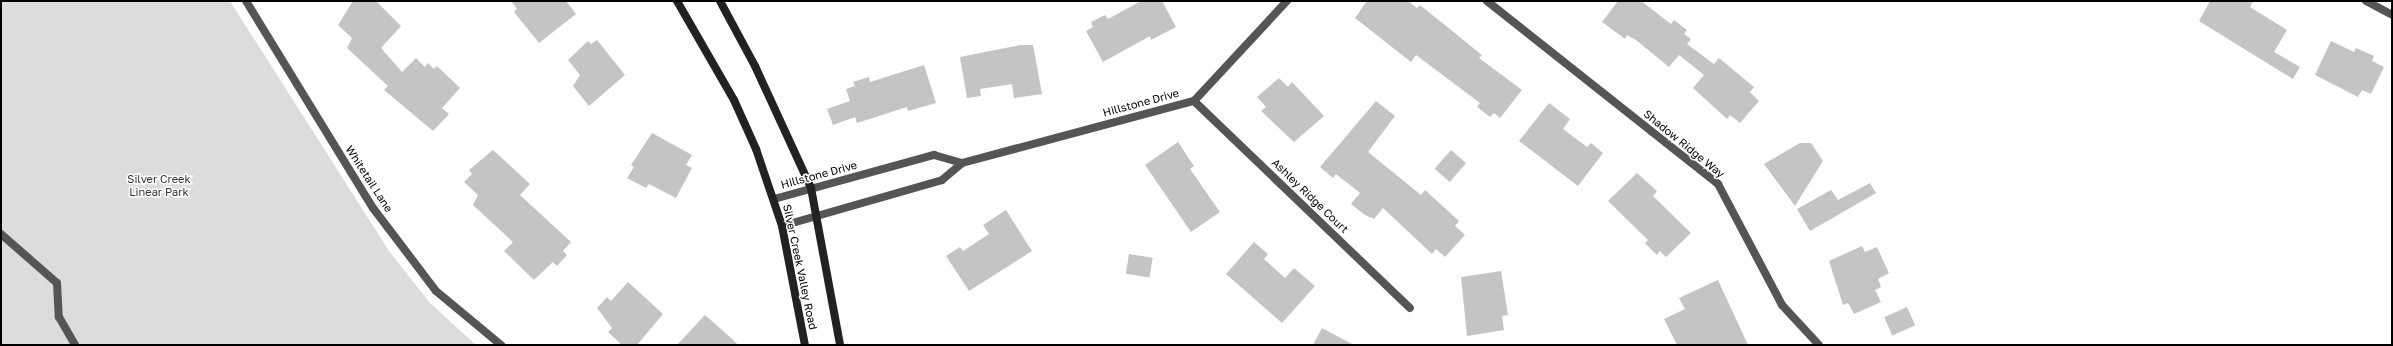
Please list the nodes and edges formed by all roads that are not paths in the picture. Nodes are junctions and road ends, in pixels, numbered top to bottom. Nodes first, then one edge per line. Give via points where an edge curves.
1 (246, 1) edge
2 (677, 1) edge
3 (720, 1) edge
4 (1287, 1) edge
5 (1487, 1) edge
6 (2366, 1) edge
7 (2392, 15) edge
8 (1194, 101) junction
9 (962, 163) junction
10 (811, 188) junction
11 (774, 198) junction
12 (819, 215) junction
13 (782, 226) junction
14 (1, 234) edge
15 (1410, 308) dead end
16 (75, 345) edge
17 (501, 345) edge
18 (805, 345) edge
19 (840, 345) edge
20 (1819, 345) edge

1 - 17 street, Whitetail Lane via 377,212 436,291
2 - 11 main road, Silver Creek Valley Road via 734,100
3 - 10 main road via 755,66
4 - 8 street, Hillstone Drive
5 - 20 street, Shadow Ridge Way via 1718,184 1782,305
6 - 7 street
8 - 9 street, Hillstone Drive
8 - 15 street, Ashley Ridge Court
9 - 10 street, Hillstone Drive via 934,155
9 - 12 street, Hillstone Drive via 942,180
10 - 11 street, Hillstone Drive
10 - 12 main road
11 - 13 main road, Silver Creek Valley Road
12 - 13 street, Hillstone Drive
12 - 19 main road
13 - 18 main road, Silver Creek Valley Road
14 - 16 street via 57,283 59,317

